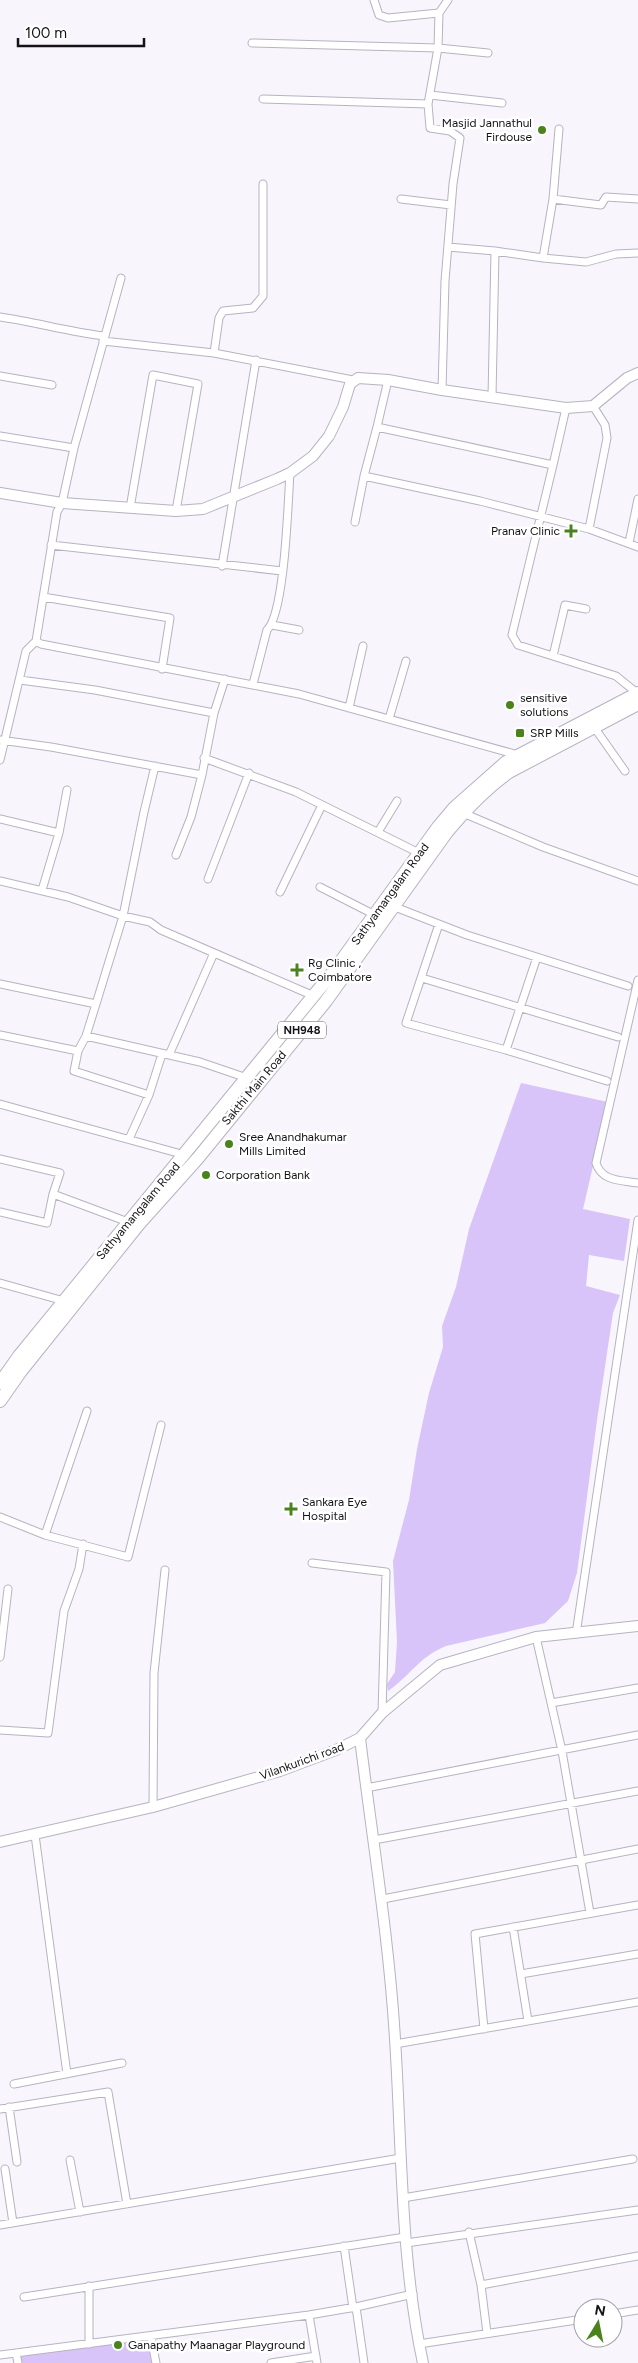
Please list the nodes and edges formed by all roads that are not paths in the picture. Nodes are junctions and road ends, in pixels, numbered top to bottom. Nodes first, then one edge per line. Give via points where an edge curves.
1 (374, 0) edge
2 (448, 0) edge
3 (439, 13) junction
4 (252, 43) dead end
5 (438, 48) junction
6 (488, 53) dead end
7 (430, 95) junction
8 (263, 99) dead end
9 (502, 103) dead end
10 (428, 104) junction
11 (559, 129) dead end
12 (262, 184) dead end
13 (401, 199) dead end
14 (553, 199) junction
15 (638, 199) edge
16 (451, 205) junction
17 (448, 246) junction
18 (494, 251) junction
19 (638, 253) edge
20 (543, 258) junction
21 (121, 278) dead end
22 (0, 317) edge
23 (103, 338) junction
24 (214, 353) junction
25 (256, 360) junction
26 (638, 373) edge
27 (0, 376) edge
28 (353, 380) junction
29 (388, 380) junction
30 (52, 385) dead end
31 (442, 390) junction
32 (492, 397) junction
33 (593, 406) junction
34 (566, 408) junction
35 (377, 427) junction
36 (0, 436) edge
37 (74, 448) junction
38 (553, 465) junction
39 (290, 473) junction
40 (364, 476) junction
41 (0, 493) edge
42 (233, 499) junction
43 (638, 499) edge
44 (62, 504) junction
45 (130, 508) junction
46 (176, 511) junction
47 (541, 517) junction
48 (355, 522) dead end
49 (590, 529) junction
50 (630, 543) junction
51 (50, 545) junction
52 (638, 547) edge
53 (222, 566) junction
54 (282, 572) junction
55 (43, 597) junction
56 (586, 609) dead end
57 (272, 625) junction
58 (299, 630) dead end
59 (36, 641) junction
60 (363, 646) dead end
61 (553, 656) junction
62 (406, 661) dead end
63 (162, 669) junction
64 (225, 679) junction
65 (20, 680) junction
66 (253, 684) junction
67 (638, 697) edge
68 (349, 708) junction
69 (214, 712) junction
70 (389, 719) junction
71 (594, 727) junction
72 (3, 741) edge
73 (518, 755) junction
74 (204, 758) junction
75 (0, 760) edge
76 (155, 766) junction
77 (625, 771) dead end
78 (249, 773) junction
79 (202, 775) junction
80 (67, 790) dead end
81 (396, 801) dead end
82 (322, 805) junction
83 (463, 813) junction
84 (0, 819) edge
85 (378, 832) junction
86 (59, 833) junction
87 (419, 853) junction
88 (176, 855) dead end
89 (208, 879) dead end
90 (0, 881) edge
91 (638, 882) edge
92 (320, 887) dead end
93 (42, 890) junction
94 (280, 892) dead end
95 (395, 907) junction
96 (123, 916) junction
97 (376, 916) junction
98 (439, 924) junction
99 (214, 953) junction
100 (537, 958) junction
101 (422, 978) junction
102 (638, 980) edge
103 (0, 984) edge
104 (628, 986) dead end
105 (329, 987) junction
106 (314, 996) junction
107 (96, 1004) junction
108 (520, 1008) junction
109 (630, 1015) junction
110 (638, 1016) edge
111 (0, 1035) edge
112 (86, 1036) junction
113 (618, 1037) dead end
114 (506, 1050) junction
115 (78, 1051) junction
116 (166, 1055) junction
117 (247, 1078) junction
118 (607, 1081) dead end
119 (149, 1095) junction
120 (0, 1104) edge
121 (129, 1139) junction
122 (185, 1155) junction
123 (0, 1159) edge
124 (638, 1183) edge
125 (54, 1194) junction
126 (0, 1212) edge
127 (638, 1220) edge
128 (128, 1222) junction
129 (0, 1283) edge
130 (64, 1301) junction
131 (0, 1383) edge
132 (0, 1401) edge
133 (87, 1411) dead end
134 (160, 1425) dead end
135 (0, 1517) edge
136 (45, 1534) junction
137 (84, 1544) junction
138 (312, 1563) dead end
139 (166, 1570) dead end
140 (8, 1589) dead end
141 (638, 1626) edge
142 (576, 1634) junction
143 (536, 1637) junction
144 (0, 1657) edge
145 (638, 1688) edge
146 (551, 1703) junction
147 (382, 1713) junction
148 (0, 1730) edge
149 (638, 1735) edge
150 (360, 1738) junction
151 (562, 1751) junction
152 (366, 1788) junction
153 (638, 1792) edge
154 (571, 1804) junction
155 (153, 1807) junction
156 (35, 1835) junction
157 (374, 1840) junction
158 (0, 1842) edge
159 (638, 1849) edge
160 (579, 1860) junction
161 (382, 1900) junction
162 (638, 1905) edge
163 (590, 1912) junction
164 (513, 1927) junction
165 (638, 1954) edge
166 (521, 1974) junction
167 (638, 2002) edge
168 (528, 2021) junction
169 (484, 2028) junction
170 (395, 2044) junction
171 (122, 2063) dead end
172 (67, 2074) junction
173 (14, 2084) dead end
174 (9, 2108) junction
175 (0, 2109) edge
176 (401, 2158) junction
177 (633, 2159) dead end
178 (70, 2160) dead end
179 (17, 2162) dead end
180 (5, 2169) dead end
181 (404, 2198) junction
182 (128, 2204) junction
183 (638, 2210) edge
184 (80, 2212) junction
185 (14, 2223) junction
186 (0, 2225) edge
187 (469, 2232) junction
188 (406, 2240) junction
189 (344, 2246) junction
190 (638, 2256) edge
191 (481, 2285) junction
192 (89, 2286) junction
193 (413, 2294) junction
194 (24, 2297) dead end
195 (354, 2308) junction
196 (638, 2310) edge
197 (623, 2312) edge
198 (309, 2315) junction
199 (573, 2320) edge
200 (487, 2333) junction
201 (151, 2337) junction
202 (89, 2344) junction
203 (419, 2344) junction
204 (16, 2353) junction
205 (0, 2355) edge
206 (316, 2360) edge
207 (18, 2363) edge
208 (156, 2363) edge
209 (271, 2363) edge
210 (364, 2363) edge
211 (423, 2363) edge

1 - 3 street via 379,15 388,18
2 - 3 street
3 - 5 street
4 - 5 street
5 - 6 street
5 - 7 street
7 - 9 street
7 - 10 street
8 - 10 street
10 - 16 street via 430,128 450,132 460,138
11 - 14 street
12 - 24 street via 263,296 253,308 224,311 219,318
13 - 16 street
14 - 15 street via 601,205 606,196
14 - 20 street
16 - 17 street
17 - 18 street
17 - 31 street
18 - 20 street
18 - 32 street
19 - 20 street via 616,254 586,262
21 - 23 street
22 - 23 street via 43,323
23 - 24 street
23 - 37 street
24 - 25 street
25 - 28 street
25 - 42 street
26 - 33 street
27 - 30 street
28 - 29 street
28 - 39 street via 329,436 313,456
29 - 31 street
29 - 35 street
31 - 32 street
32 - 34 street
33 - 34 street
33 - 49 street via 605,425 607,438
34 - 38 street
35 - 38 street
35 - 40 street
36 - 37 street
37 - 44 street
38 - 47 street
39 - 42 street
39 - 54 street
40 - 47 street
40 - 48 street
41 - 44 street
42 - 46 street via 203,509
42 - 53 street
43 - 50 street
44 - 45 street
44 - 51 street via 57,512
45 - 46 street
45 - 46 street via 153,375 198,384
47 - 49 street
47 - 61 street via 512,635 518,645
49 - 50 street
50 - 52 street
51 - 53 street
51 - 55 street
53 - 54 street
54 - 57 street
55 - 59 street
55 - 63 street via 170,618
56 - 61 street via 565,605
57 - 58 street
57 - 66 street via 267,630
59 - 63 street
59 - 65 street via 26,651
60 - 68 street
61 - 67 street via 616,676
62 - 70 street
63 - 64 street
64 - 66 street
64 - 69 street
65 - 69 street
65 - 72 street
66 - 68 street
67 - 71 highway, Sakthi Main Road / NH948
67 - 73 highway, Sathyamangalam Road / NH948
68 - 70 street
69 - 74 street
70 - 73 street
71 - 77 street
71 - 83 highway, Sakthi Main Road / NH948 via 510,772 490,786
72 - 75 street
72 - 76 street
73 - 87 highway, Sathyamangalam Road / NH948 via 485,778 454,808
74 - 78 street
74 - 79 street
76 - 79 street
76 - 96 street
78 - 82 street
78 - 89 street
79 - 88 street
80 - 86 street
81 - 85 street
82 - 85 street
82 - 94 street
83 - 91 street
83 - 95 highway, Sakthi Main Road / NH948
84 - 86 street
85 - 87 street
86 - 93 street
87 - 97 highway, Sathyamangalam Road / NH948
90 - 93 street
92 - 97 street
93 - 96 street
95 - 98 street
95 - 105 highway, Sakthi Main Road / NH948
96 - 99 street via 150,922
96 - 107 street
97 - 105 highway, Sathyamangalam Road / NH948
98 - 100 street
98 - 101 street
99 - 106 street
99 - 116 street
100 - 104 street
100 - 108 street
101 - 108 street
101 - 114 street via 406,1023
102 - 109 street
103 - 107 street
105 - 106 highway, Sathyamangalam Road / NH948
105 - 132 highway, Sakthi Main Road / NH948 via 198,1158 72,1306
106 - 117 highway, Sathyamangalam Road / NH948
107 - 112 street
108 - 113 street
108 - 114 street
109 - 110 street
109 - 124 street via 596,1163 599,1173 606,1178
111 - 115 street
112 - 115 street
112 - 116 street
114 - 118 street
115 - 119 street via 74,1071
116 - 117 street via 200,1062
116 - 119 street
117 - 122 highway, Sathyamangalam Road / NH948
119 - 121 street
120 - 121 street
121 - 122 street
122 - 128 highway, Sathyamangalam Road / NH948
123 - 125 street via 60,1173
125 - 126 street via 47,1222
125 - 128 street
127 - 142 street
128 - 130 highway, Sathyamangalam Road / NH948
129 - 130 street
130 - 131 highway, Sathyamangalam Road / NH948
133 - 136 street
134 - 137 street via 128,1557
135 - 136 street
136 - 137 street
137 - 148 street via 64,1611 48,1733
138 - 147 street via 386,1572
139 - 155 street via 154,1673
140 - 144 street
141 - 142 street, Vilankurichi road
142 - 143 street, Vilankurichi road
143 - 146 street
143 - 147 street, Vilankurichi road via 440,1665
145 - 146 street
146 - 151 street
147 - 150 street, Vilankurichi road
149 - 151 street
150 - 152 street
150 - 155 street, Vilankurichi road via 280,1771
151 - 152 street
151 - 154 street
152 - 157 street
153 - 154 street
154 - 157 street
154 - 160 street
155 - 156 street, Vilankurichi road
156 - 158 street, Vilankurichi road
156 - 172 street
157 - 161 street
159 - 160 street
160 - 161 street
160 - 163 street
161 - 170 street
162 - 163 street
163 - 164 street
164 - 166 street
164 - 169 street via 475,1934
165 - 166 street
166 - 168 street
167 - 168 street
168 - 169 street
169 - 170 street
170 - 176 street
171 - 172 street
172 - 173 street
174 - 175 street
174 - 179 street
174 - 182 street via 108,2092
176 - 181 street
176 - 182 street
177 - 181 street
178 - 184 street
180 - 185 street
181 - 188 street
182 - 184 street
183 - 187 street
184 - 185 street
185 - 186 street
187 - 188 street
187 - 191 street
188 - 189 street
188 - 193 street
189 - 192 street
189 - 195 street
190 - 191 street
191 - 200 street
192 - 194 street
192 - 202 street
193 - 195 street
193 - 203 street
195 - 198 street
195 - 210 street
196 - 197 street
198 - 201 street
198 - 206 street
199 - 200 street
200 - 203 street
201 - 202 street
201 - 208 street
202 - 204 street
203 - 211 street
204 - 205 street
204 - 207 street
206 - 209 street

